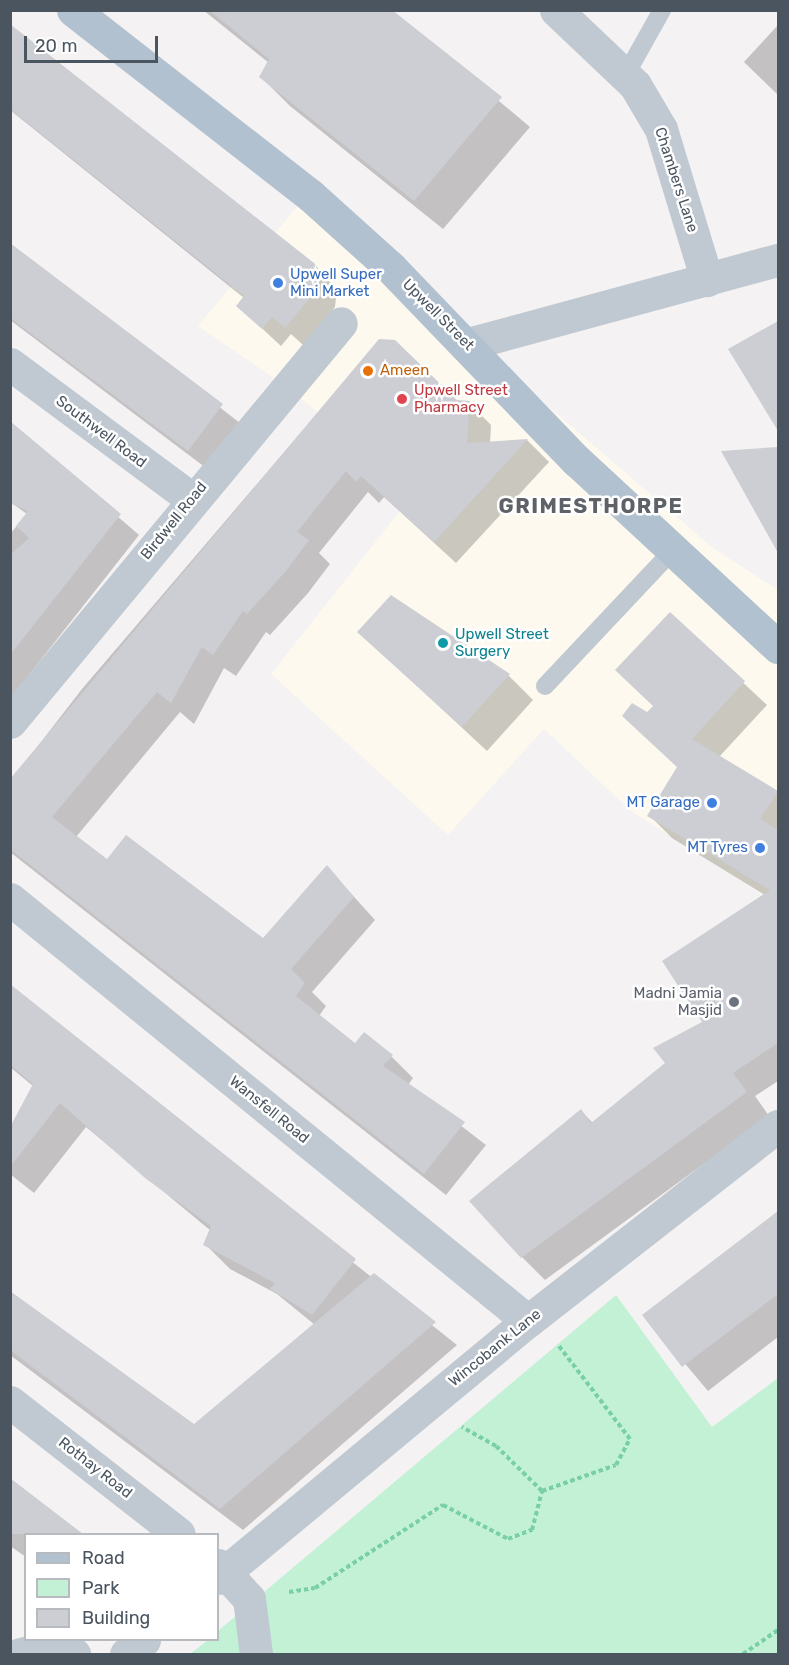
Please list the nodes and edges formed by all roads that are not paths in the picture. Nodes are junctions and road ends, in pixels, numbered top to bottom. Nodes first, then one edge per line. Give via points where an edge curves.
1 (73, 10) edge
2 (556, 10) edge
3 (662, 10) edge
4 (625, 76) junction
5 (778, 260) edge
6 (707, 280) junction
7 (341, 323) dead end
8 (468, 345) junction
9 (10, 364) edge
10 (192, 499) junction
11 (672, 550) junction
12 (778, 647) edge
13 (545, 686) dead end
14 (10, 722) edge
15 (10, 899) edge
16 (778, 1126) edge
17 (531, 1318) junction
18 (10, 1402) edge
19 (178, 1533) edge
20 (220, 1571) edge
21 (143, 1641) edge
22 (20, 1654) edge
23 (74, 1654) edge
24 (126, 1654) edge
25 (256, 1654) edge

1 - 8 main road, Upwell Street via 310,195
2 - 4 street, Chambers Lane
3 - 4 lane
4 - 6 street, Chambers Lane via 661,129
5 - 6 street
6 - 8 street
7 - 10 street, Birdwell Road
8 - 11 main road, Upwell Street via 577,461
9 - 10 street, Southwell Road
10 - 14 street, Birdwell Road
11 - 12 main road, Upwell Street
11 - 13 lane
15 - 17 street, Wansfell Road
16 - 17 street, Wincobank Lane
17 - 20 street, Wincobank Lane
18 - 19 street, Rothay Road
20 - 25 street via 249,1599
21 - 24 street
22 - 23 street via 47,1648

